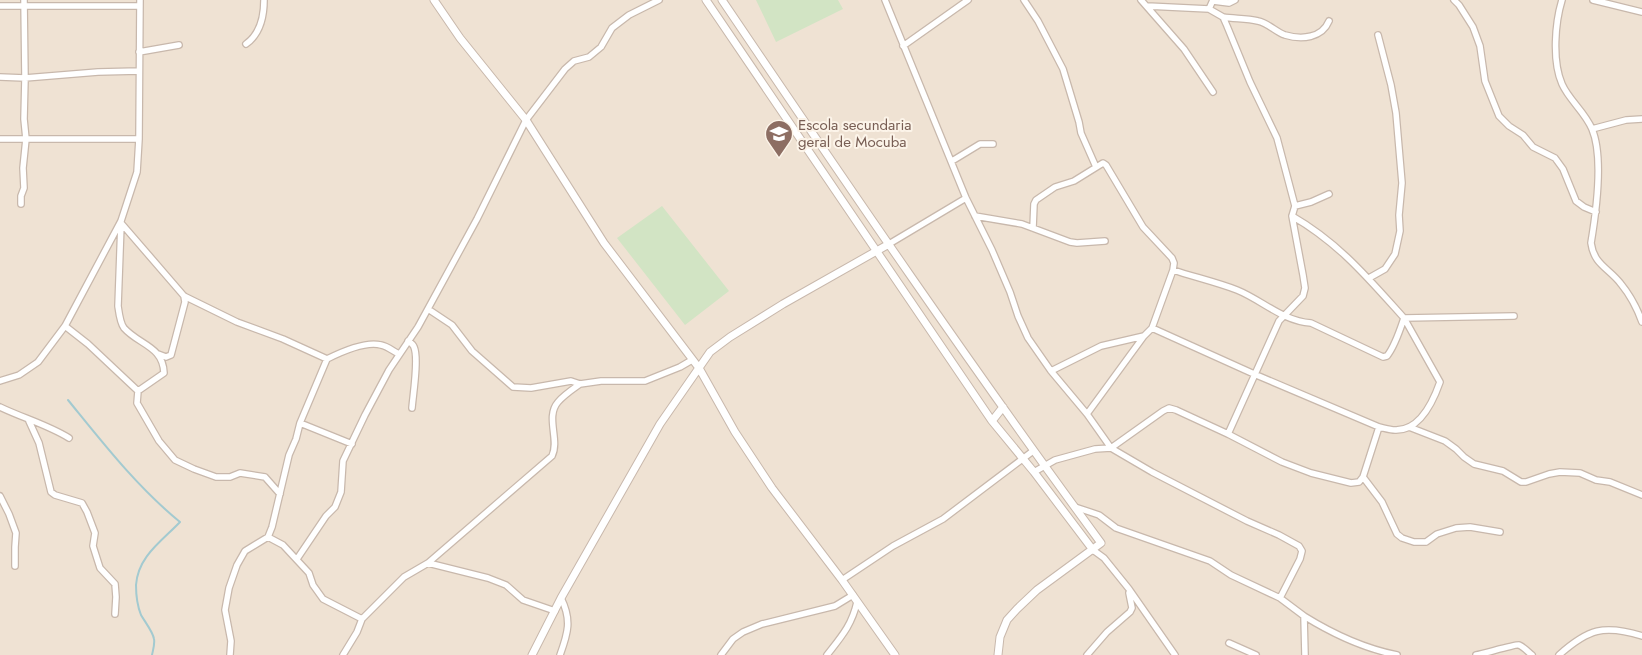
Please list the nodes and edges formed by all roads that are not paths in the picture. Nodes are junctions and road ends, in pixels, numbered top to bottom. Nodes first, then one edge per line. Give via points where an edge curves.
1 (264, 0) edge
2 (434, 0) edge
3 (659, 0) edge
4 (706, 0) edge
5 (722, 0) edge
6 (885, 0) edge
7 (968, 0) edge
8 (1024, 0) edge
9 (1141, 0) edge
10 (1235, 0) edge
11 (1454, 0) edge
12 (1562, 0) edge
13 (1593, 0) edge
14 (1213, 1) edge
15 (24, 3) edge
16 (140, 3) edge
17 (0, 6) edge
18 (1147, 6) junction
19 (1209, 9) junction
20 (1642, 12) edge
21 (1222, 18) junction
22 (1329, 21) dead end
23 (1378, 35) dead end
24 (246, 44) dead end
25 (179, 45) dead end
26 (903, 46) junction
27 (140, 52) junction
28 (139, 71) junction
29 (0, 77) edge
30 (25, 78) junction
31 (780, 85) junction
32 (769, 92) junction
33 (1213, 92) dead end
34 (1642, 119) edge
35 (526, 120) junction
36 (1592, 129) junction
37 (0, 139) edge
38 (139, 139) junction
39 (26, 140) junction
40 (993, 144) dead end
41 (952, 161) junction
42 (1096, 167) junction
43 (1329, 194) dead end
44 (966, 198) junction
45 (21, 204) dead end
46 (1295, 206) junction
47 (1596, 212) junction
48 (975, 216) junction
49 (1292, 216) junction
50 (121, 222) junction
51 (1033, 228) junction
52 (1105, 241) dead end
53 (889, 244) junction
54 (876, 251) junction
55 (1173, 270) junction
56 (1369, 278) junction
57 (184, 296) junction
58 (428, 309) junction
59 (1284, 316) junction
60 (1514, 316) dead end
61 (1404, 318) junction
62 (1642, 322) edge
63 (65, 326) junction
64 (1152, 328) junction
65 (1144, 336) junction
66 (408, 341) junction
67 (158, 354) junction
68 (399, 354) junction
69 (327, 358) junction
70 (692, 360) junction
71 (699, 368) junction
72 (1051, 371) junction
73 (1254, 374) junction
74 (0, 381) edge
75 (580, 384) junction
76 (138, 391) junction
77 (1003, 407) junction
78 (0, 408) edge
79 (412, 408) dead end
80 (1087, 414) junction
81 (29, 421) junction
82 (992, 421) junction
83 (300, 423) junction
84 (1379, 427) junction
85 (1409, 427) junction
86 (1228, 434) junction
87 (69, 438) dead end
88 (352, 444) junction
89 (1111, 448) junction
90 (1033, 451) junction
91 (1023, 459) junction
92 (1044, 465) junction
93 (1034, 472) junction
94 (1363, 477) junction
95 (280, 494) junction
96 (1642, 495) edge
97 (0, 496) edge
98 (1075, 507) junction
99 (1500, 532) dead end
100 (268, 537) junction
101 (1102, 543) junction
102 (1093, 550) junction
103 (1104, 558) junction
104 (297, 559) junction
105 (428, 563) junction
106 (15, 566) dead end
107 (842, 580) junction
108 (1129, 589) junction
109 (561, 598) junction
110 (855, 598) junction
111 (1280, 598) junction
112 (555, 611) junction
113 (115, 614) dead end
114 (1304, 616) junction
115 (362, 620) junction
116 (1642, 636) edge
117 (1229, 642) dead end
118 (230, 655) edge
119 (343, 655) edge
120 (532, 655) edge
121 (560, 655) edge
122 (721, 655) edge
123 (827, 655) edge
124 (895, 655) edge
125 (998, 655) edge
126 (1087, 655) edge
127 (1175, 655) edge
128 (1256, 655) edge
129 (1305, 655) edge
130 (1397, 655) edge
131 (1476, 655) edge
132 (1532, 655) edge
133 (1559, 655) edge

1 - 24 street via 256,35
2 - 35 street
3 - 35 street via 629,15 612,28 601,47 565,69
4 - 32 street
5 - 31 street
6 - 26 street
7 - 26 street
8 - 42 street via 1063,69 1081,133
9 - 18 street
10 - 14 street via 1229,3
11 - 47 street via 1473,27 1480,46 1485,80 1499,116 1533,147 1556,158 1576,201
12 - 36 street via 1556,39 1559,72 1562,84
13 - 20 street
14 - 19 street
15 - 16 street
15 - 17 street
15 - 30 street
16 - 27 street
18 - 19 street
18 - 33 street via 1184,49
19 - 21 street
21 - 22 street via 1259,21 1285,35 1299,37 1315,36 1326,28
21 - 46 street via 1277,138
23 - 56 street via 1396,114 1402,183 1396,248 1385,269
25 - 27 street
26 - 41 street
27 - 28 street
28 - 30 street
28 - 38 street
29 - 30 street
30 - 39 street
31 - 32 street
31 - 53 street
32 - 54 street
34 - 36 street
35 - 58 street
35 - 70 street via 604,243
36 - 47 street via 1597,154
37 - 39 street
38 - 39 street
38 - 50 street via 137,172
39 - 45 street
40 - 41 street via 980,144
41 - 44 street
42 - 51 street via 1036,200
42 - 55 street via 1103,163 1111,171 1143,228 1172,258
43 - 46 street
44 - 48 street
44 - 53 street
46 - 49 street
47 - 62 street via 1592,252 1620,283
48 - 51 street
48 - 72 street via 1028,338
49 - 56 street via 1308,224
49 - 59 street via 1305,288 1303,296
50 - 57 street
50 - 63 street
50 - 67 street via 120,319 124,328
51 - 52 street via 1078,244
53 - 54 street
53 - 77 street
54 - 71 street via 730,338 710,352
54 - 82 street
55 - 59 street via 1238,290
55 - 64 street
56 - 61 street
57 - 67 street via 171,355
57 - 69 street via 237,322
58 - 66 street
58 - 75 street via 452,325 472,351 513,388 571,381
59 - 61 street via 1311,323 1383,357 1391,352
59 - 73 street
60 - 61 street
61 - 85 street via 1440,382 1431,405
63 - 74 street via 38,362 19,375
63 - 76 street
64 - 65 street
64 - 73 street
65 - 72 street via 1101,346
65 - 80 street
66 - 68 street
66 - 79 street via 415,349
67 - 76 street via 164,363 164,373
68 - 69 street via 374,344
68 - 88 street
69 - 83 street
70 - 71 street
70 - 75 street via 645,381
71 - 107 street via 735,432 772,488
71 - 109 street via 660,424
72 - 80 street
73 - 84 street
73 - 86 street
75 - 105 street via 558,402 553,413 555,451 552,456
76 - 95 street via 137,403 175,460 216,477 240,473 265,476
77 - 82 street
77 - 90 street
78 - 81 street
80 - 89 street
81 - 87 street
81 - 113 street via 39,443 51,492 82,503 87,512 95,533 93,546 100,568 114,584
82 - 91 street
83 - 88 street
83 - 95 street
84 - 85 street via 1394,430
84 - 94 street
85 - 96 street via 1445,441 1474,464 1503,471 1520,482 1560,472 1580,473
86 - 89 street via 1169,408
86 - 94 street via 1310,473 1351,483 1359,482
88 - 104 street via 343,461 335,507
89 - 92 street via 1095,449
89 - 111 street via 1246,521 1300,546 1300,559
90 - 91 street
90 - 92 street
91 - 93 street
91 - 107 street via 943,519 893,546
92 - 93 street
92 - 98 street
93 - 102 street
94 - 99 street via 1382,502 1402,538 1426,542 1437,534 1470,527
95 - 100 street
97 - 106 street via 16,533
98 - 101 street
98 - 111 street via 1099,515 1116,528 1210,561 1231,575
100 - 104 street via 283,545
100 - 118 street via 245,551 229,588 226,610
101 - 102 street
101 - 103 street
102 - 103 street
102 - 125 street via 1036,590 1007,620 1000,637
103 - 108 street
104 - 115 street via 309,572 323,599
105 - 112 street via 488,578 506,585 523,600
105 - 115 street via 404,577
107 - 110 street
108 - 126 street via 1130,612
108 - 127 street
109 - 112 street
109 - 121 street via 568,611 568,627
110 - 122 street via 743,632
110 - 123 street via 849,626
110 - 124 street
111 - 114 street
112 - 120 street
114 - 129 street
114 - 130 street via 1350,642
115 - 119 street
116 - 133 street via 1598,630
117 - 128 street
131 - 132 street via 1514,644

